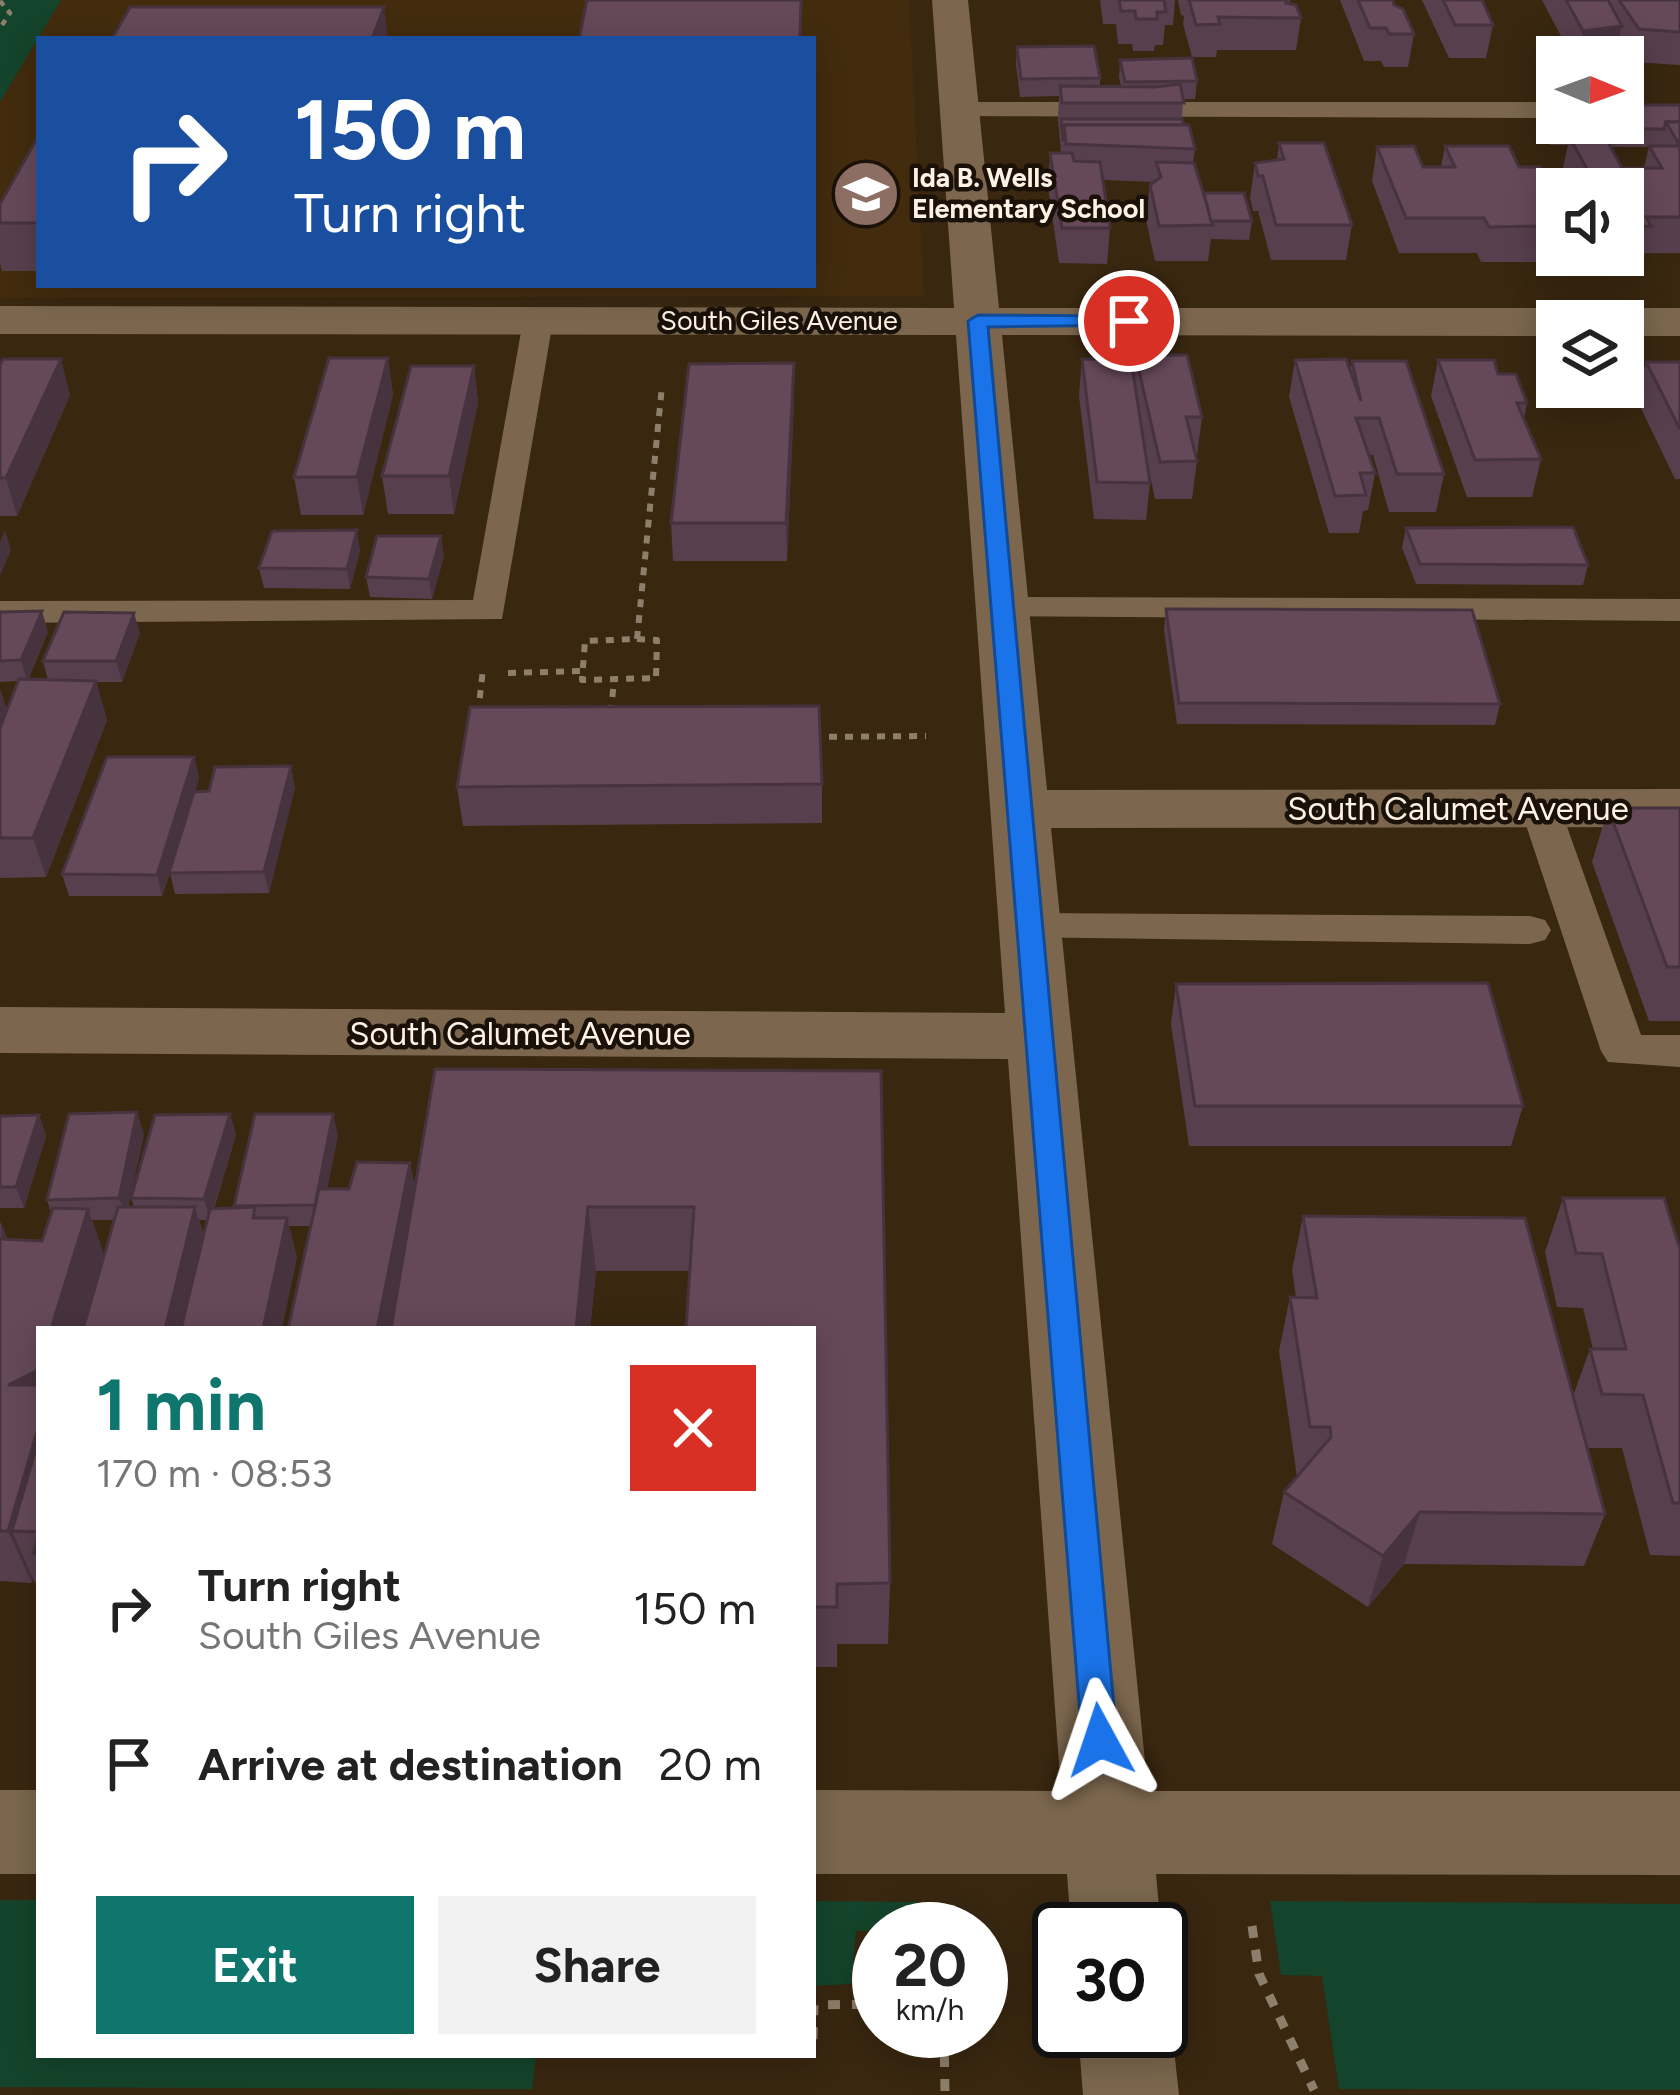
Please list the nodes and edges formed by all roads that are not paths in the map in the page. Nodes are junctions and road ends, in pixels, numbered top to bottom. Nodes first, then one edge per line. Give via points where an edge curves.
1 (950, 0) edge
2 (959, 110) junction
3 (1536, 110) edge
4 (0, 320) edge
5 (538, 321) junction
6 (978, 321) junction
7 (1536, 322) edge
8 (1644, 322) edge
9 (1680, 322) edge
10 (1003, 608) junction
11 (1680, 610) edge
12 (0, 612) edge
13 (1540, 807) junction
14 (1680, 808) edge
15 (1019, 809) junction
16 (1029, 927) junction
17 (1530, 930) dead end
18 (0, 1030) edge
19 (1039, 1036) junction
20 (1680, 1051) edge
21 (0, 1832) edge
22 (36, 1832) edge
23 (816, 1832) edge
24 (1107, 1832) junction
25 (1680, 1833) edge
26 (1113, 1902) edge
27 (1127, 2058) edge
28 (1130, 2095) edge

1 - 2 street
2 - 3 lane
2 - 6 street
4 - 5 street, South Giles Avenue
5 - 6 street, South Giles Avenue
5 - 12 lane via 489,611
6 - 7 street, South Giles Avenue
6 - 10 street
8 - 9 street
10 - 11 lane
10 - 15 street
13 - 14 street, South Calumet Avenue
13 - 15 street, South Calumet Avenue
13 - 20 lane via 1624,1051
15 - 16 street
16 - 17 lane
16 - 19 street
18 - 19 street, South Calumet Avenue
19 - 24 street
21 - 22 street
23 - 24 street
24 - 25 street
24 - 26 street
27 - 28 street

